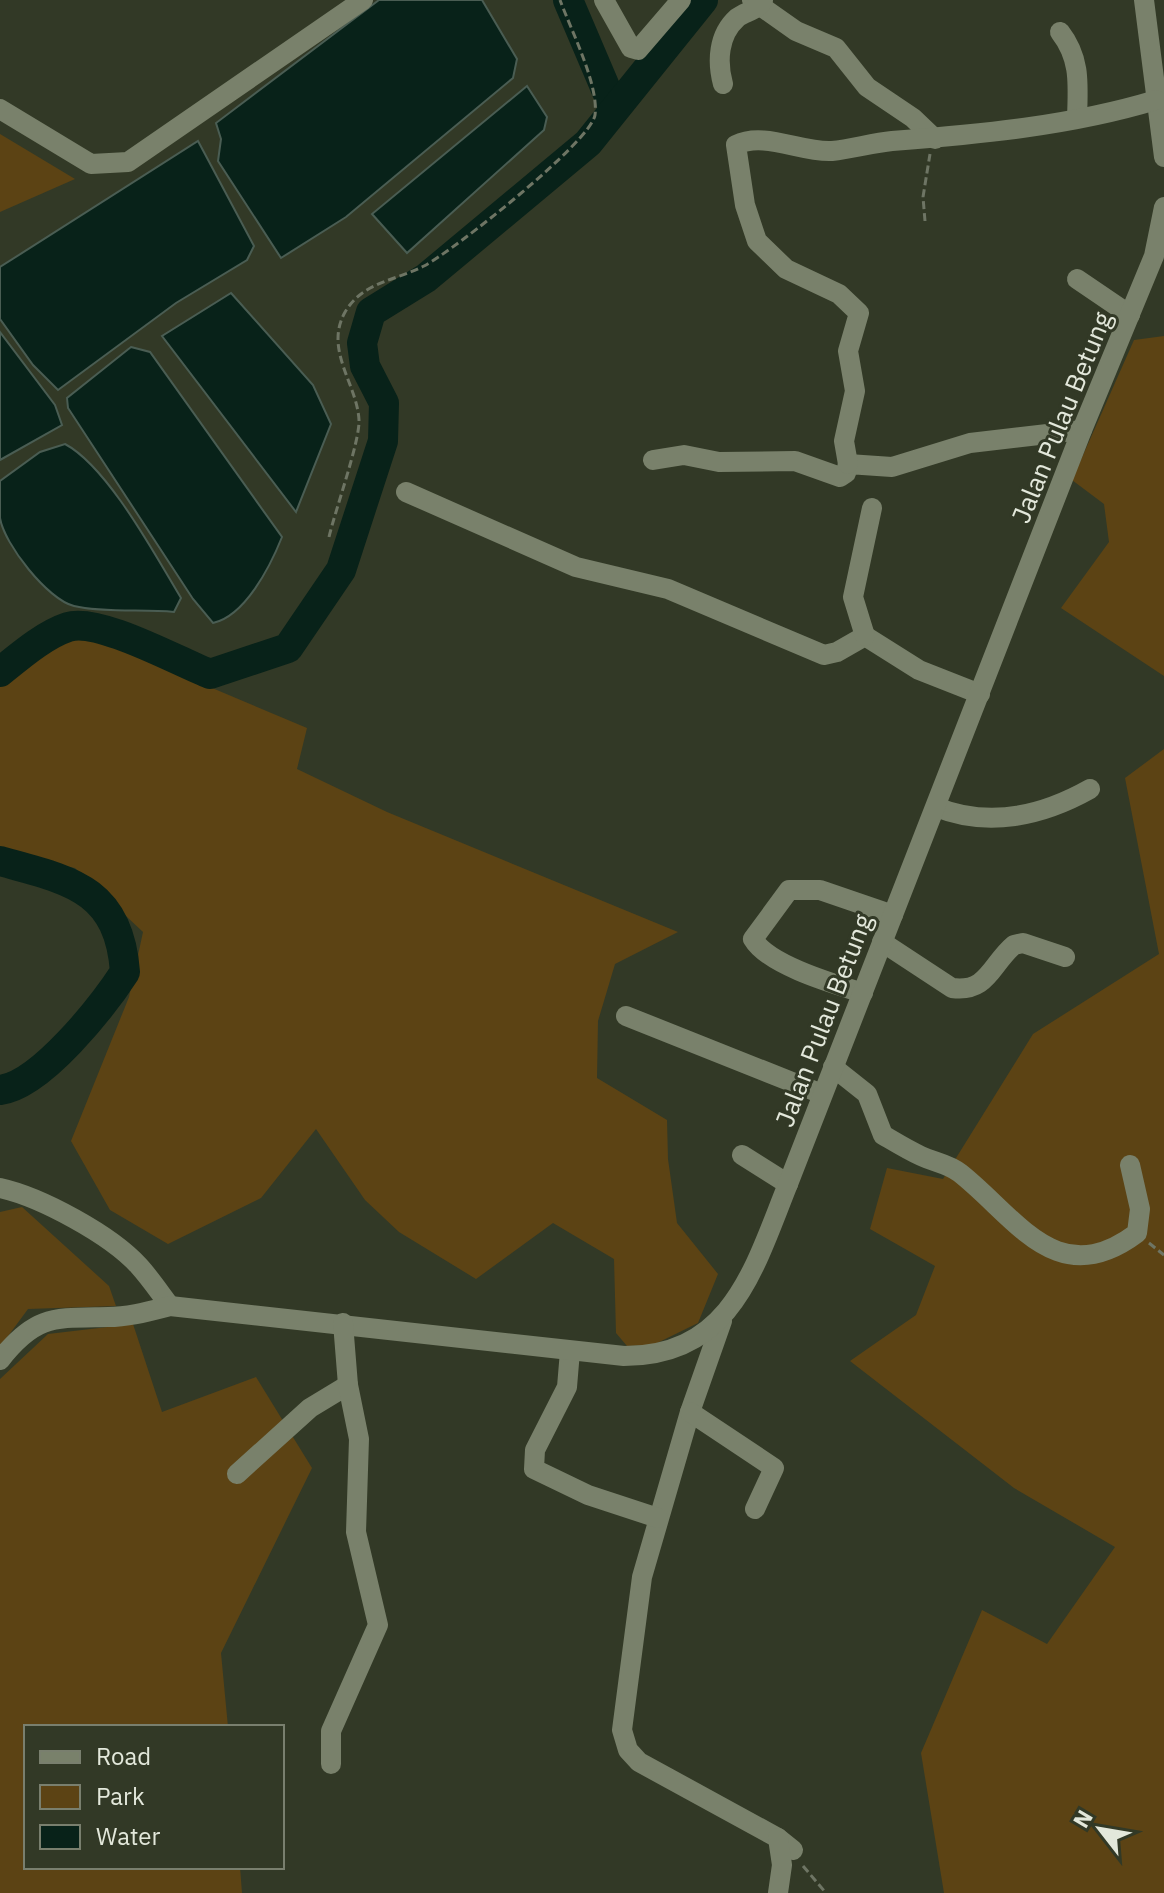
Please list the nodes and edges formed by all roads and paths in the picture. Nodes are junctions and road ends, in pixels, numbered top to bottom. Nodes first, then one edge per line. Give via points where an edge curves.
1 (363, 0) edge
2 (560, 0) edge
3 (604, 0) edge
4 (681, 0) edge
5 (1144, 0) edge
6 (758, 2) edge
7 (1060, 32) dead end
8 (723, 84) dead end
9 (1156, 100) junction
10 (0, 109) edge
11 (1077, 118) junction
12 (935, 139) junction
13 (1164, 157) edge
14 (1164, 207) edge
15 (925, 221) dead end
16 (1077, 279) dead end
17 (1130, 315) junction
18 (1082, 430) junction
19 (653, 460) dead end
20 (848, 464) junction
21 (406, 492) dead end
22 (872, 508) dead end
23 (329, 537) dead end
24 (865, 636) junction
25 (980, 694) junction
26 (1090, 789) dead end
27 (936, 807) junction
28 (893, 915) junction
29 (882, 942) junction
30 (1065, 957) dead end
31 (863, 993) junction
32 (626, 1016) dead end
33 (833, 1067) junction
34 (822, 1094) junction
35 (742, 1155) dead end
36 (1130, 1165) dead end
37 (788, 1184) junction
38 (0, 1188) edge
39 (170, 1306) junction
40 (722, 1321) junction
41 (343, 1323) junction
42 (570, 1351) junction
43 (0, 1360) edge
44 (348, 1385) junction
45 (690, 1412) junction
46 (237, 1474) dead end
47 (755, 1509) dead end
48 (658, 1518) junction
49 (331, 1764) dead end
50 (785, 1844) junction
51 (778, 1893) edge
52 (826, 1893) edge

1 - 10 street via 128,162 91,164
2 - 23 path via 595,99 590,130 468,235 425,266 367,288 342,317 339,355 359,423
3 - 4 street via 631,48 638,50
5 - 9 street
6 - 8 street via 728,30 718,61
6 - 12 street via 796,31 836,48 867,87
7 - 11 street via 1074,50
9 - 11 street
9 - 13 street
11 - 12 street
12 - 15 path via 926,165
12 - 20 street via 820,152 748,141 735,148 757,241 786,269 839,294 859,313 848,351 855,391 844,441
14 - 17 street, Jalan Pulau Betung via 1154,256
16 - 17 street
17 - 18 street, Jalan Pulau Betung
18 - 20 street via 970,443 892,467
18 - 25 street, Jalan Pulau Betung
19 - 20 street via 684,455 719,462 795,461 840,477
21 - 24 street via 563,563 668,589 824,655
22 - 24 street via 853,597
24 - 25 street via 919,670
25 - 27 street, Jalan Pulau Betung
26 - 27 street via 1062,803 1002,819 958,816
27 - 28 street, Jalan Pulau Betung
28 - 29 street, Jalan Pulau Betung
28 - 31 street via 820,890 789,890 753,939 812,976
29 - 30 street via 952,988 966,990 979,986 1014,945 1023,943
29 - 31 street, Jalan Pulau Betung
31 - 33 street, Jalan Pulau Betung
32 - 34 street
33 - 34 street, Jalan Pulau Betung
33 - 36 street via 867,1094 883,1135 960,1173 1013,1225 1062,1254 1116,1249 1137,1233 1140,1209
34 - 37 street, Jalan Pulau Betung
35 - 37 street
37 - 40 street, Jalan Pulau Betung via 754,1266
38 - 39 street via 32,1198 111,1243 138,1265
39 - 41 street, Jalan Pulau Betung
39 - 43 street, Jalan Pulau Betung via 110,1317 51,1318 30,1328
40 - 42 street, Jalan Pulau Betung via 684,1347 653,1356
40 - 45 street
41 - 42 street, Jalan Pulau Betung
41 - 44 street
42 - 48 street via 567,1387 535,1450 534,1469 588,1495
44 - 46 street via 310,1408
44 - 49 street via 359,1439 356,1532 378,1625 331,1731
45 - 47 street via 774,1468
45 - 48 street
48 - 50 street via 634,1622 622,1730 628,1750 639,1762
50 - 51 street
50 - 52 path

